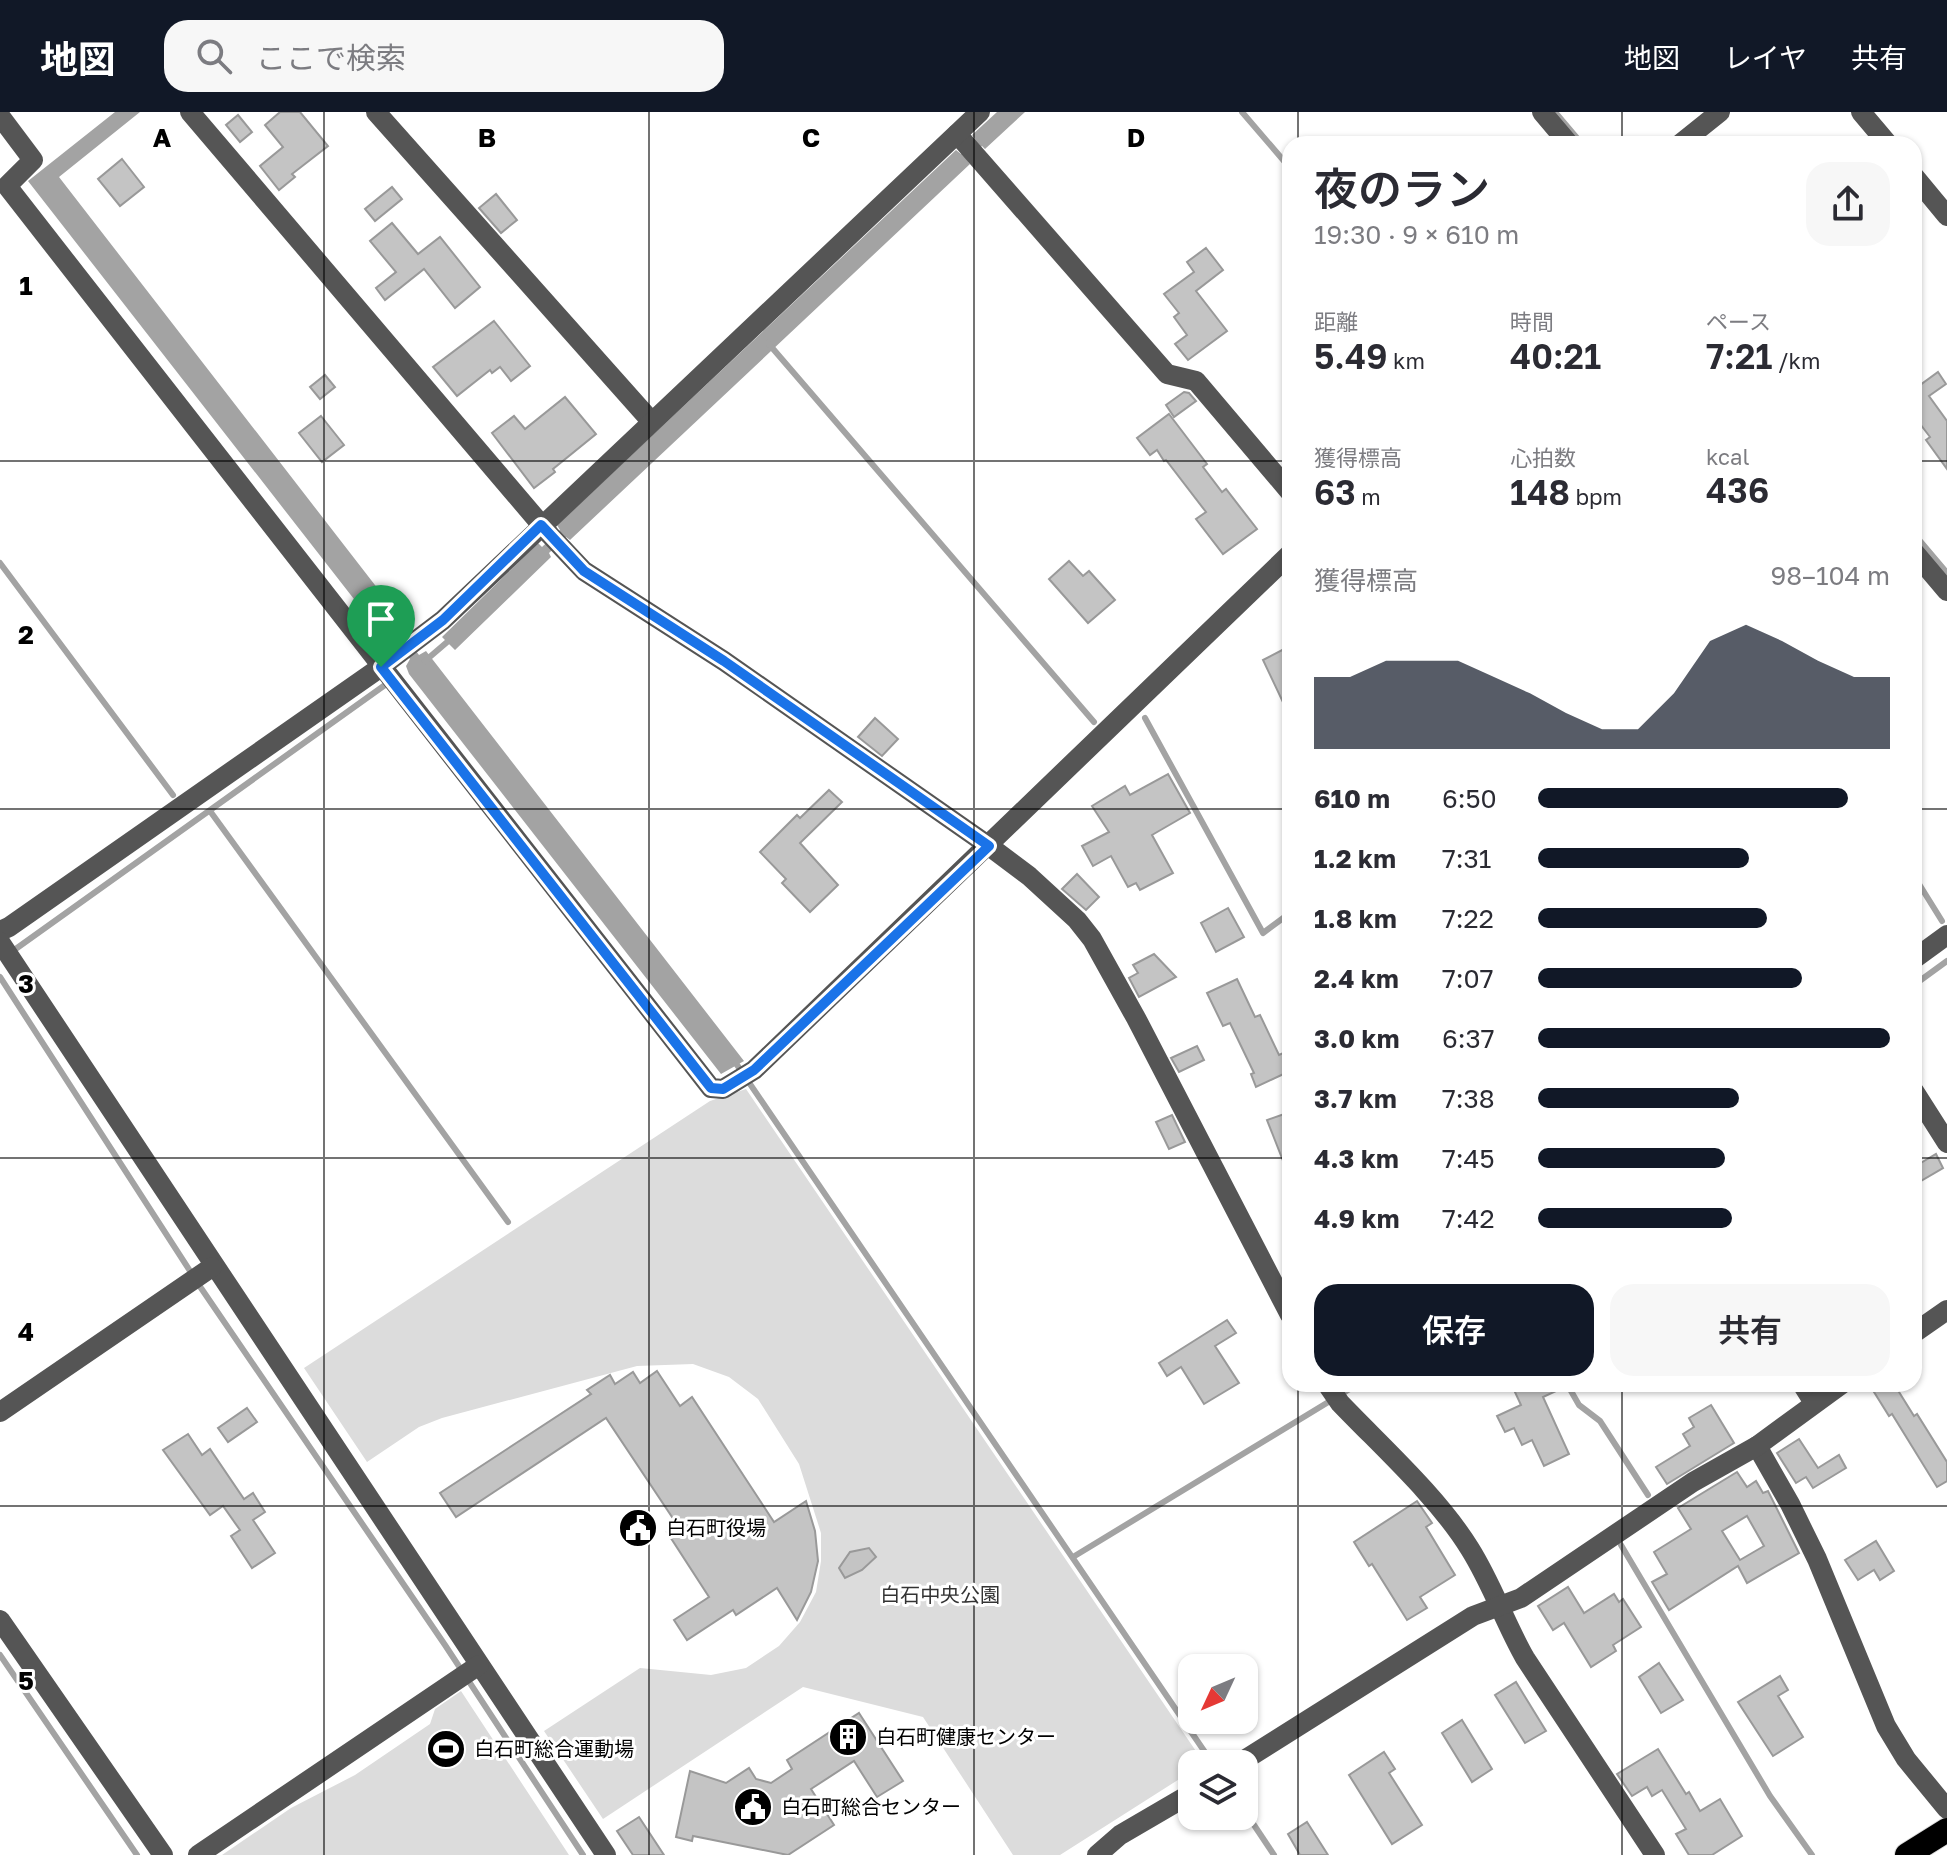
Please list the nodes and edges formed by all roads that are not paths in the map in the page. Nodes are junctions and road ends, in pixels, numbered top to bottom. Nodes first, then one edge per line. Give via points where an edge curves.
1 (190, 112) edge
2 (376, 112) edge
3 (980, 112) edge
4 (1542, 112) edge
5 (1720, 112) edge
6 (1861, 112) edge
7 (0, 116) edge
8 (1562, 136) edge
9 (1690, 136) edge
10 (1881, 136) edge
11 (966, 145) junction
12 (1922, 186) edge
13 (1947, 216) edge
14 (651, 421) junction
15 (1282, 483) edge
16 (550, 536) junction
17 (1922, 561) edge
18 (1282, 562) edge
19 (1947, 591) edge
20 (381, 667) junction
21 (989, 846) junction
22 (0, 931) edge
23 (1947, 935) edge
24 (7, 953) edge
25 (1922, 953) edge
26 (1922, 1104) edge
27 (1947, 1143) edge
28 (199, 1275) junction
29 (1282, 1300) edge
30 (1947, 1310) edge
31 (1922, 1327) edge
32 (1333, 1392) edge
33 (1807, 1392) edge
34 (1830, 1392) edge
35 (1814, 1403) junction
36 (0, 1412) edge
37 (1757, 1446) junction
38 (1499, 1606) junction
39 (0, 1620) edge
40 (469, 1671) junction
41 (1258, 1752) edge
42 (1178, 1801) edge
43 (1947, 1809) edge
44 (1947, 1830) edge
45 (163, 1855) edge
46 (198, 1855) edge
47 (606, 1855) edge
48 (1097, 1855) edge
49 (1655, 1855) edge
50 (1907, 1855) edge

1 - 16 street
2 - 14 street
3 - 11 street
4 - 8 street
5 - 9 street
6 - 10 street
7 - 20 street via 33,160 7,186
11 - 14 street
11 - 15 street via 1167,374 1196,381
12 - 13 street
14 - 16 street
16 - 20 street
16 - 21 street via 584,571 724,661
17 - 19 street
18 - 21 street
20 - 21 street via 711,1088 723,1089 745,1076
20 - 22 street
21 - 29 street via 1029,876 1092,939
23 - 25 street
24 - 28 street
26 - 27 street
28 - 36 street
28 - 40 street via 292,1383
30 - 31 street
32 - 38 street via 1448,1517
33 - 35 street
34 - 35 street
35 - 37 street
37 - 38 street via 1693,1482 1521,1598
37 - 43 street via 1817,1559 1886,1726
38 - 41 street via 1473,1616
38 - 49 street via 1525,1658
39 - 45 street
40 - 46 street
40 - 47 street
42 - 48 street
44 - 50 highway

